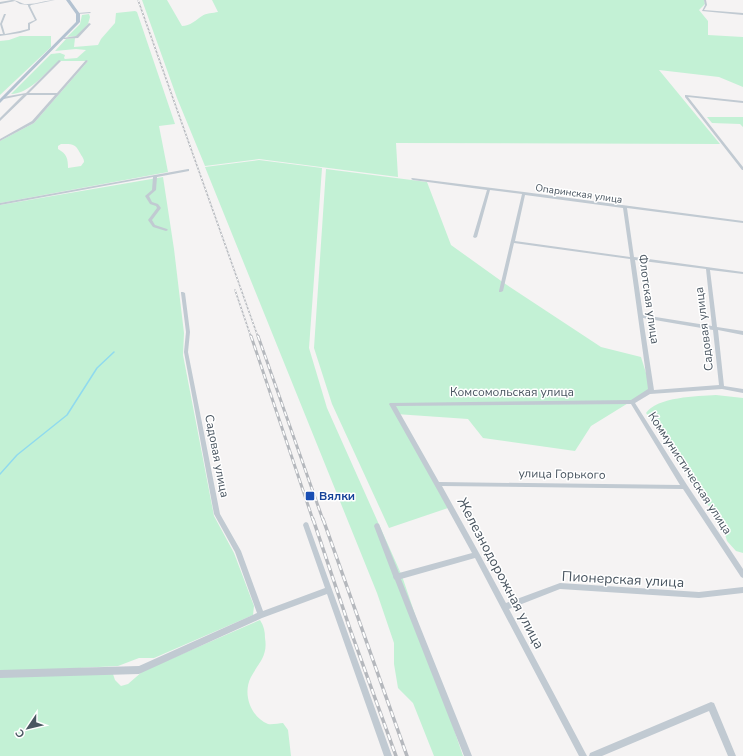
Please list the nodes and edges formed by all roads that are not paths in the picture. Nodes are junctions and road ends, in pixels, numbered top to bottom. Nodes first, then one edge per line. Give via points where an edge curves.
1 (13, 0) edge
2 (54, 0) edge
3 (68, 0) edge
4 (705, 0) edge
5 (0, 3) edge
6 (30, 5) junction
7 (90, 13) dead end
8 (5, 14) dead end
9 (78, 14) junction
10 (743, 14) edge
11 (90, 24) dead end
12 (4, 34) junction
13 (0, 35) edge
14 (64, 38) junction
15 (60, 61) dead end
16 (87, 61) dead end
17 (26, 94) junction
18 (58, 94) junction
19 (4, 98) junction
20 (0, 102) edge
21 (743, 102) edge
22 (0, 120) edge
23 (0, 140) edge
24 (743, 169) edge
25 (188, 170) dead end
26 (155, 177) junction
27 (413, 180) dead end
28 (489, 189) junction
29 (524, 193) junction
30 (0, 204) edge
31 (626, 207) junction
32 (743, 222) edge
33 (166, 230) dead end
34 (475, 237) dead end
35 (512, 242) junction
36 (633, 258) junction
37 (708, 269) junction
38 (743, 273) edge
39 (501, 291) dead end
40 (183, 293) dead end
41 (641, 316) junction
42 (715, 328) junction
43 (743, 333) edge
44 (722, 387) junction
45 (743, 390) edge
46 (649, 392) junction
47 (632, 402) junction
48 (392, 404) joint
49 (439, 484) junction
50 (685, 486) junction
51 (306, 525) dead end
52 (377, 526) dead end
53 (477, 555) junction
54 (743, 575) edge
55 (396, 577) junction
56 (329, 590) junction
57 (743, 590) edge
58 (505, 607) junction
59 (261, 615) junction
60 (0, 674) edge
61 (388, 756) edge
62 (468, 756) edge
63 (583, 756) edge
64 (593, 756) edge
65 (732, 756) edge

1 - 5 street
1 - 6 street
2 - 6 street
3 - 9 main road
4 - 10 street via 703,11
6 - 12 street via 36,20 29,24 29,29
7 - 9 street
8 - 12 street via 1,24
9 - 14 main road via 78,22
11 - 14 street via 77,37
12 - 13 street
14 - 19 main road
15 - 17 street
16 - 18 street
17 - 18 street
17 - 19 street
17 - 22 street
18 - 23 street via 33,122
19 - 20 main road
21 - 24 street via 686,96
25 - 26 street
26 - 30 street
26 - 33 street via 154,190 147,196 159,208 150,220 154,226
27 - 28 street, Опаринская улица
28 - 29 street, Опаринская улица
28 - 34 street
29 - 31 street, Опаринская улица
29 - 35 street
31 - 32 street, Опаринская улица
31 - 36 street, Флотская улица
35 - 36 street
35 - 39 street
36 - 37 street
36 - 41 street, Флотская улица
37 - 38 street
37 - 42 street, Садовая улица
40 - 59 street, Садовая улица via 188,332 186,352 217,514 238,551
41 - 42 street
41 - 46 street, Флотская улица via 651,390
42 - 43 street
42 - 44 street, Садовая улица
44 - 45 street
44 - 46 street
46 - 47 street
47 - 48 street, Комсомольская улица
47 - 50 street, Коммунистическая улица
48 - 49 street, Железнодорожная улица
49 - 50 street, улица Горького
49 - 53 street, Железнодорожная улица
50 - 54 street, Коммунистическая улица
51 - 56 street
52 - 55 street
53 - 55 street
53 - 58 street, Железнодорожная улица
55 - 62 street
56 - 59 street
56 - 61 street
57 - 58 street, Пионерская улица via 699,595 560,586
58 - 63 street, Железнодорожная улица
59 - 60 street via 139,670
64 - 65 street via 711,706

